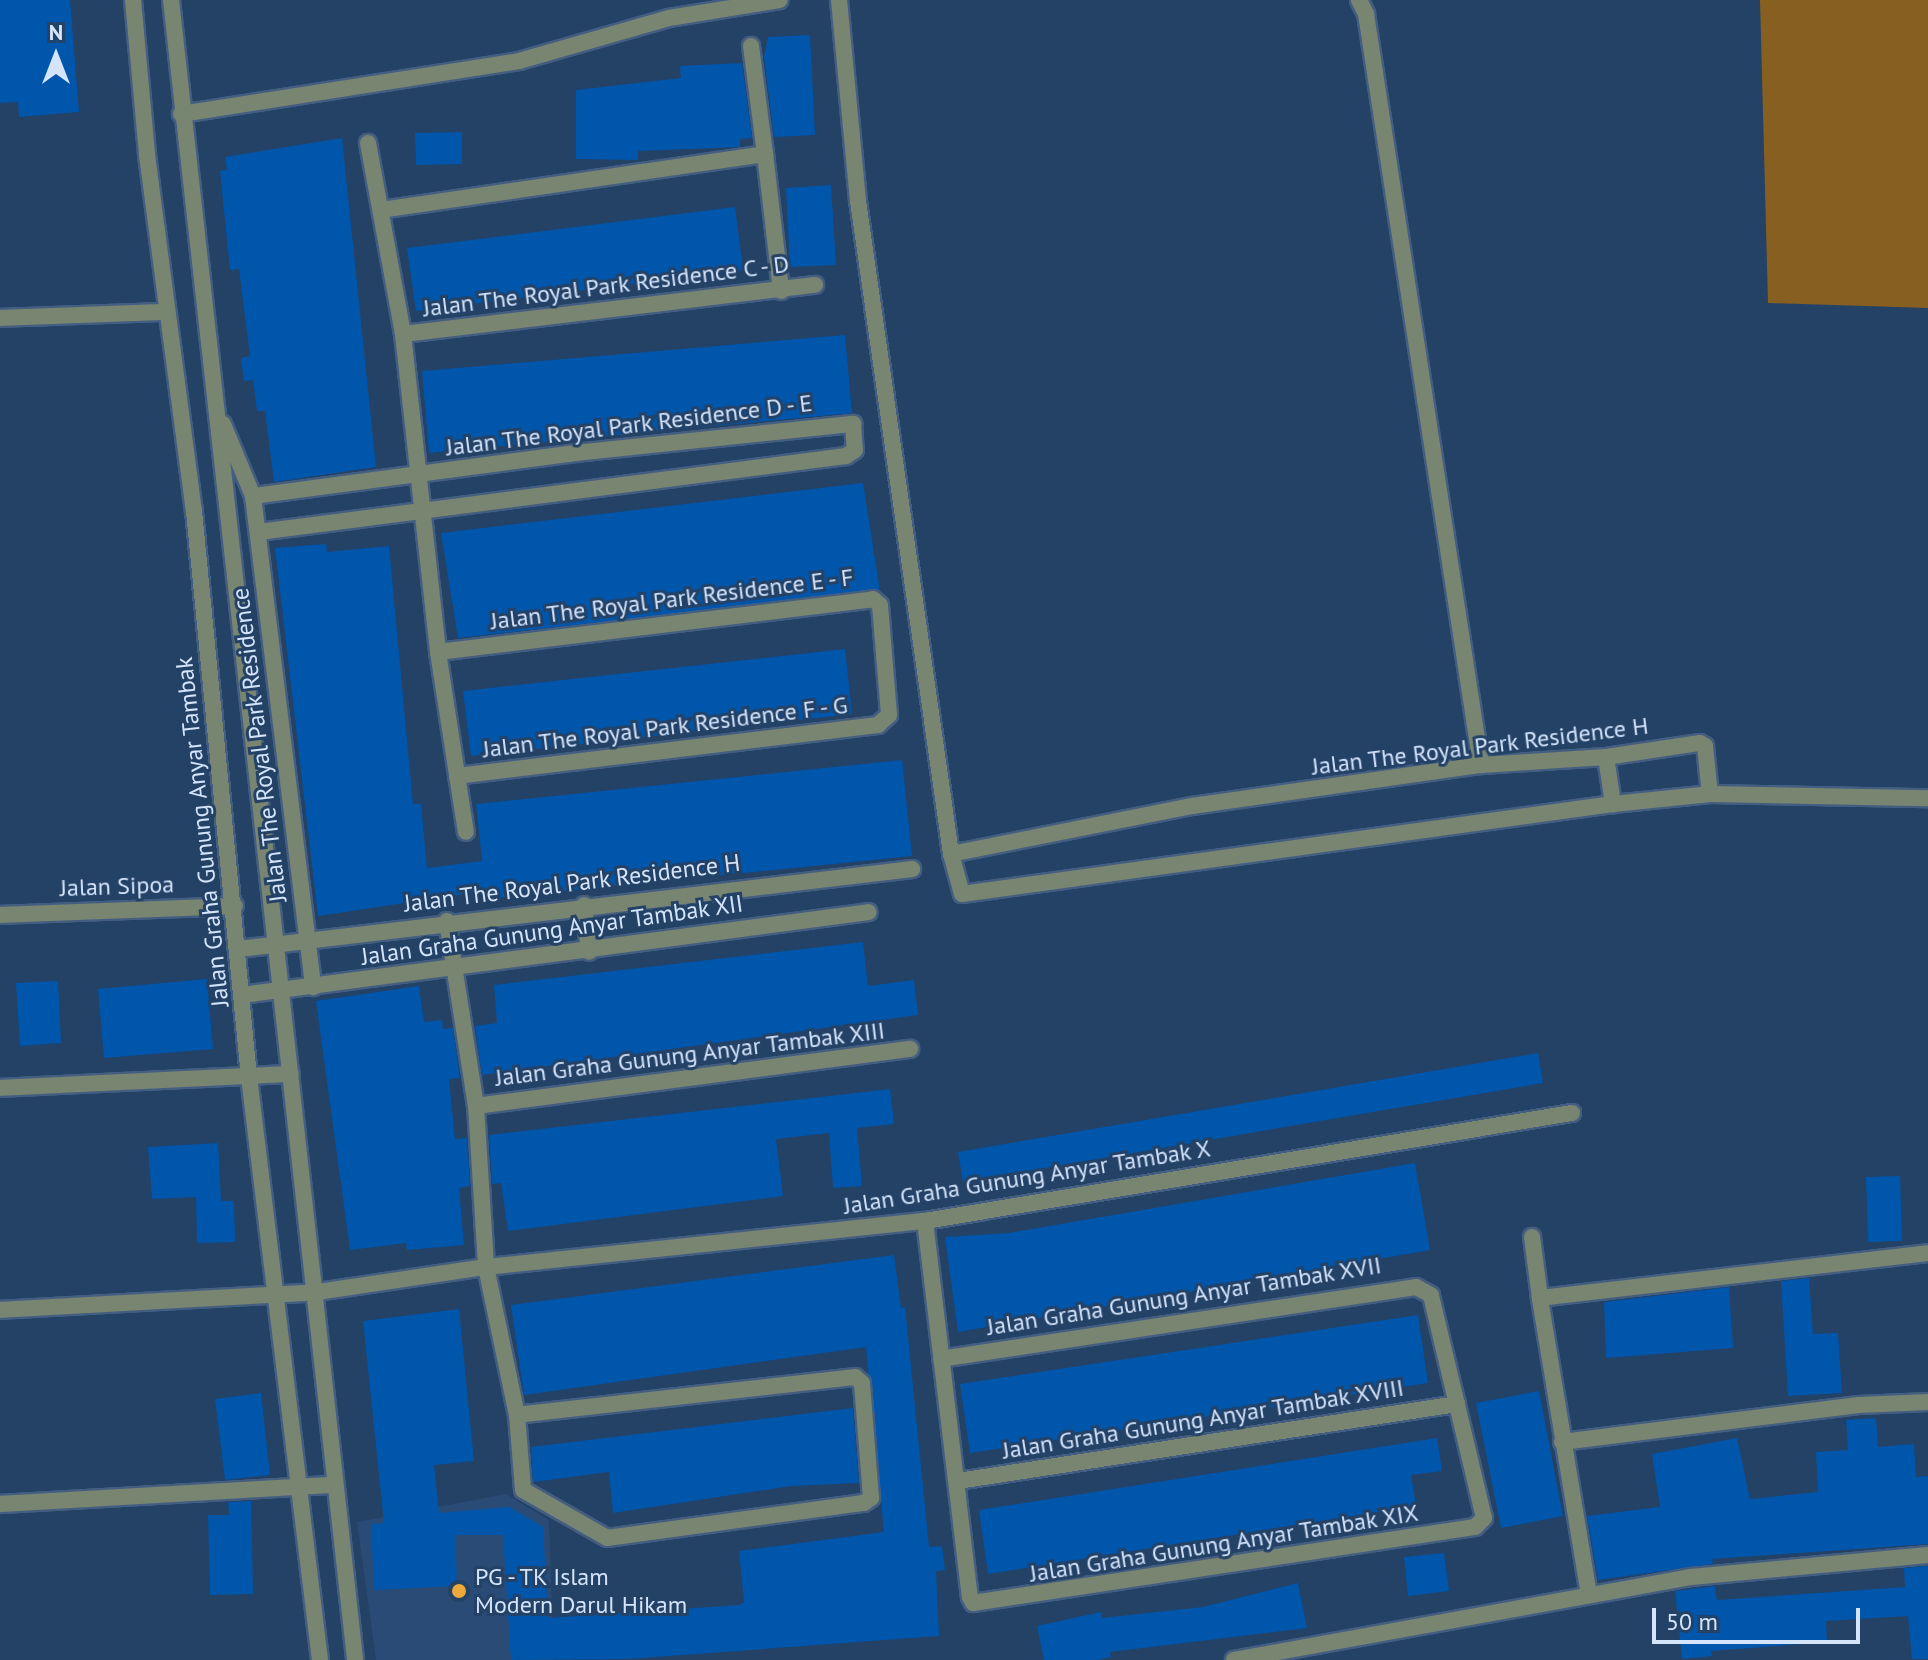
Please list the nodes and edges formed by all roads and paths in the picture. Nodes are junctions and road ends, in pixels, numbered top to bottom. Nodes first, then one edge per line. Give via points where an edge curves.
1 (133, 0) edge
2 (171, 0) edge
3 (780, 0) edge
4 (839, 0) edge
5 (1359, 0) edge
6 (751, 46) dead end
7 (181, 114) junction
8 (368, 143) dead end
9 (765, 154) junction
10 (381, 210) junction
11 (815, 285) dead end
12 (781, 291) junction
13 (167, 312) junction
14 (0, 318) edge
15 (403, 334) junction
16 (218, 416) junction
17 (417, 475) junction
18 (253, 496) junction
19 (422, 513) junction
20 (259, 532) junction
21 (438, 652) junction
22 (878, 725) joint
23 (1481, 765) junction
24 (1607, 768) junction
25 (457, 776) junction
26 (1710, 794) junction
27 (1928, 798) edge
28 (1613, 804) junction
29 (466, 832) dead end
30 (951, 854) junction
31 (912, 869) dead end
32 (235, 906) junction
33 (585, 909) junction
34 (869, 912) dead end
35 (0, 915) edge
36 (448, 926) junction
37 (307, 939) junction
38 (274, 945) junction
39 (239, 949) junction
40 (589, 949) junction
41 (453, 965) junction
42 (313, 987) junction
43 (282, 993) junction
44 (242, 995) junction
45 (910, 1049) dead end
46 (291, 1074) junction
47 (249, 1077) junction
48 (0, 1088) edge
49 (476, 1106) junction
50 (1572, 1113) dead end
51 (925, 1221) junction
52 (1532, 1237) dead end
53 (1928, 1253) edge
54 (486, 1267) junction
55 (318, 1292) junction
56 (279, 1294) junction
57 (1540, 1298) junction
58 (0, 1310) edge
59 (941, 1359) junction
60 (1928, 1402) edge
61 (1457, 1404) junction
62 (517, 1415) junction
63 (1562, 1442) junction
64 (958, 1481) junction
65 (334, 1485) junction
66 (298, 1487) junction
67 (0, 1504) edge
68 (1475, 1527) joint
69 (1928, 1555) edge
70 (1589, 1595) junction
71 (320, 1660) edge
72 (355, 1660) edge
73 (1234, 1660) edge

1 - 13 street, Jalan Graha Gunung Anyar Tambak
2 - 7 street
3 - 7 street via 684,14 519,61
4 - 30 street via 858,201
5 - 23 street via 1366,14
6 - 9 street
7 - 16 street
8 - 10 street
9 - 10 street
9 - 12 street
10 - 15 street
11 - 12 street, Jalan The Royal Park Residence C - D
12 - 15 street, Jalan The Royal Park Residence C - D
13 - 14 street
13 - 32 street, Jalan Graha Gunung Anyar Tambak via 194,511
15 - 17 street
16 - 18 street, Jalan The Royal Park Residence via 239,452
16 - 38 street
17 - 18 street
17 - 19 street
17 - 19 street, Jalan The Royal Park Residence D - E via 853,424 855,450 846,456
18 - 20 street, Jalan The Royal Park Residence
19 - 20 street
19 - 21 street
20 - 37 street, Jalan The Royal Park Residence
21 - 22 street, Jalan The Royal Park Residence E - F via 873,599 880,605 889,715
21 - 25 street
22 - 25 street, Jalan The Royal Park Residence F - G
23 - 24 street, Jalan The Royal Park Residence H
23 - 30 street, Jalan The Royal Park Residence H via 1192,806
24 - 26 street, Jalan The Royal Park Residence H via 1700,743 1706,752
24 - 28 street
25 - 29 street
26 - 27 street
26 - 28 street
28 - 30 street via 962,894
31 - 33 street, Jalan The Royal Park Residence H
32 - 35 street, Jalan Sipoa
32 - 39 street, Jalan Graha Gunung Anyar Tambak
33 - 36 street, Jalan The Royal Park Residence H
33 - 40 street
34 - 40 street, Jalan Graha Gunung Anyar Tambak XII
36 - 37 street, Jalan The Royal Park Residence H
36 - 41 street
37 - 38 street, Jalan The Royal Park Residence H
37 - 42 street, Jalan The Royal Park Residence
38 - 39 street, Jalan The Royal Park Residence H
38 - 43 street
39 - 44 street, Jalan Graha Gunung Anyar Tambak
40 - 41 street, Jalan Graha Gunung Anyar Tambak XII
41 - 42 street, Jalan Graha Gunung Anyar Tambak XII
41 - 49 street
42 - 43 street, Jalan Graha Gunung Anyar Tambak XII
43 - 44 street, Jalan Graha Gunung Anyar Tambak XII
43 - 46 street
44 - 47 street, Jalan Graha Gunung Anyar Tambak
45 - 49 street, Jalan Graha Gunung Anyar Tambak XIII
46 - 47 street
46 - 55 street
47 - 48 street
47 - 56 street, Jalan Graha Gunung Anyar Tambak
49 - 54 street
50 - 51 street, Jalan Graha Gunung Anyar Tambak X
51 - 54 street, Jalan Graha Gunung Anyar Tambak X
51 - 59 street
52 - 57 street
53 - 57 street
54 - 55 street, Jalan Graha Gunung Anyar Tambak X
54 - 62 street
55 - 56 street, Jalan Graha Gunung Anyar Tambak X
55 - 65 street
56 - 58 street, Jalan Graha Gunung Anyar Tambak X
56 - 66 street, Jalan Graha Gunung Anyar Tambak
57 - 63 street
59 - 61 street, Jalan Graha Gunung Anyar Tambak XVII via 1416,1287 1431,1295
59 - 64 street
60 - 63 street via 1859,1405
61 - 64 street, Jalan Graha Gunung Anyar Tambak XVIII
61 - 68 street, Jalan Graha Gunung Anyar Tambak XVII via 1484,1518
62 - 62 street via 859,1377 871,1498 607,1538 523,1490
63 - 70 street
64 - 68 street, Jalan Graha Gunung Anyar Tambak XIX via 970,1597 982,1606
65 - 66 street
65 - 72 street
66 - 67 street
66 - 71 street, Jalan Graha Gunung Anyar Tambak
69 - 70 street via 1691,1577
70 - 73 street

